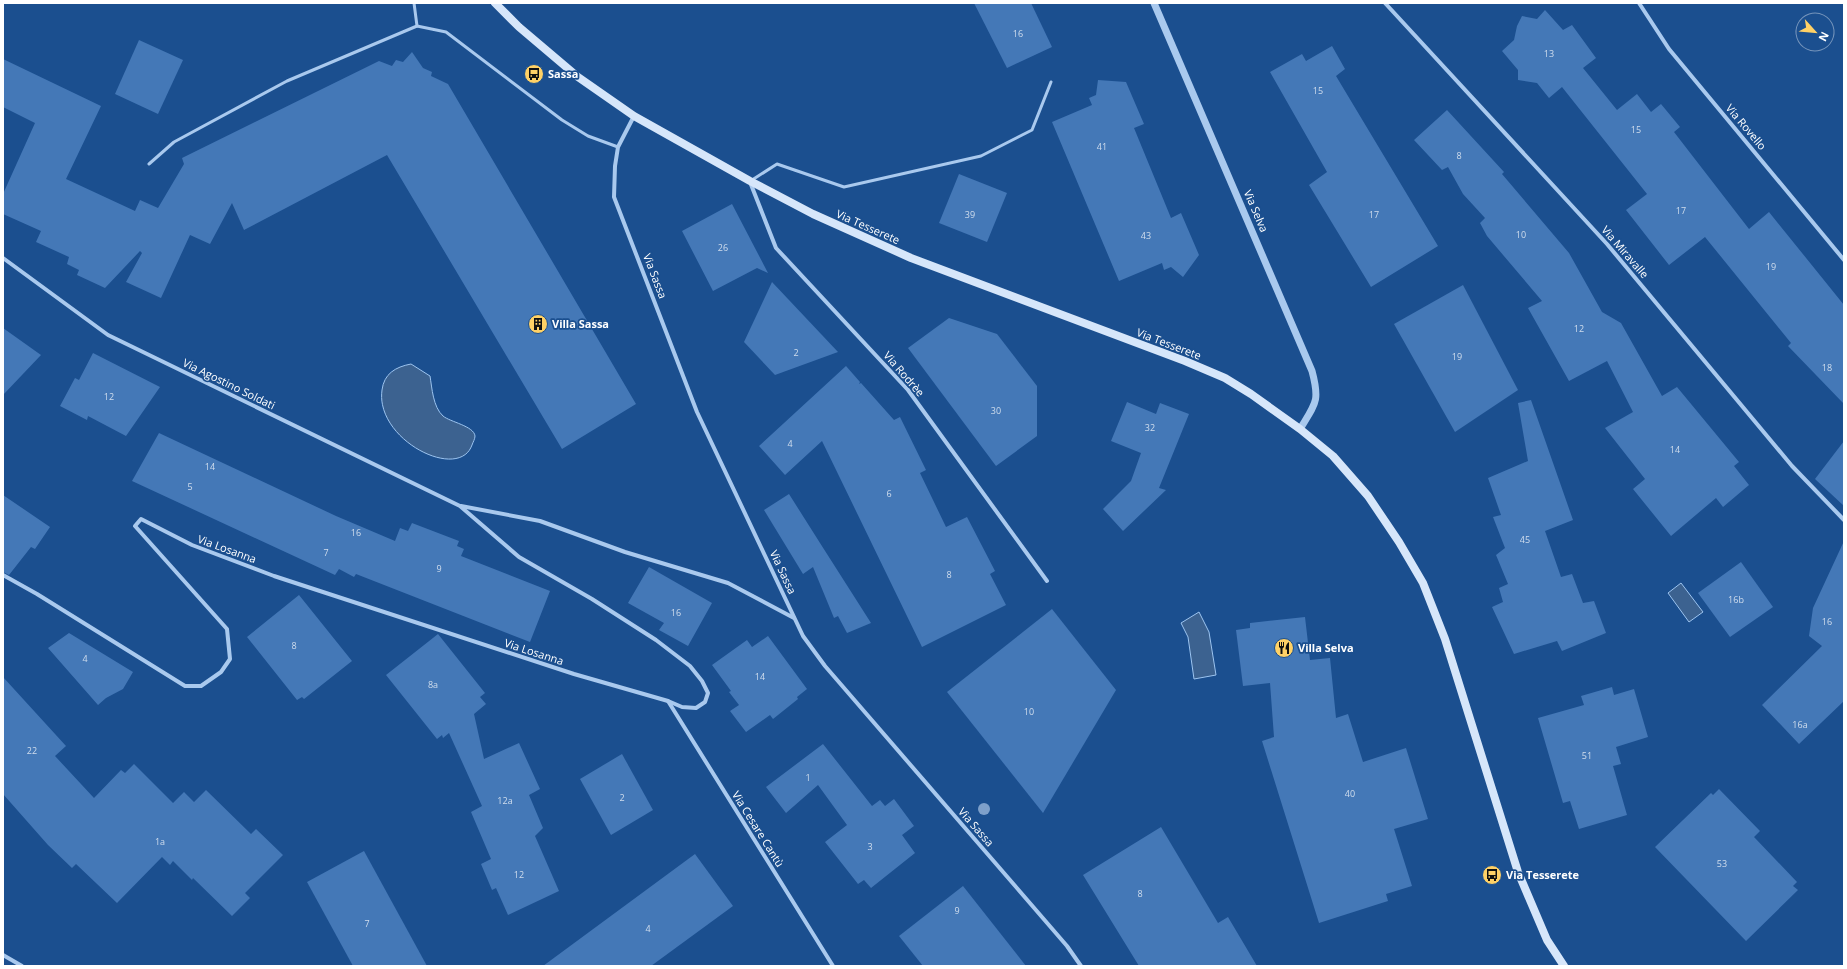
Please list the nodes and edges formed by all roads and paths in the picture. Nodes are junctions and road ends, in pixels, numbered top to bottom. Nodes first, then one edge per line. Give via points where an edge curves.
1 (414, 3) edge
2 (495, 3) edge
3 (1154, 3) edge
4 (1385, 3) edge
5 (1639, 3) edge
6 (417, 26) junction
7 (1051, 82) dead end
8 (634, 116) junction
9 (618, 147) junction
10 (149, 164) dead end
11 (750, 181) junction
12 (3, 258) edge
13 (1844, 260) edge
14 (1300, 429) junction
15 (460, 506) junction
16 (1844, 520) edge
17 (3, 576) edge
18 (1047, 581) dead end
19 (795, 618) junction
20 (668, 701) junction
21 (3, 955) edge
22 (22, 966) edge
23 (833, 966) edge
24 (1081, 966) edge
25 (1564, 966) edge

1 - 6 lane
2 - 8 main road, Via Tesserete via 567,68
3 - 14 street, Via Selva via 1312,371 1317,391 1316,403
4 - 16 street, Via Miravalle via 1607,244 1792,466
5 - 13 street, Via Rovello via 1668,49
6 - 9 lane via 446,32 562,120 588,136
6 - 10 lane via 287,81 174,142
7 - 11 lane via 1032,130 980,156 844,187 777,164
8 - 9 street, Via Sassa
8 - 11 main road, Via Tesserete
9 - 19 street, Via Sassa via 614,196 697,412
11 - 14 main road, Via Tesserete via 813,214 911,258 1225,378
11 - 18 street, Via Rodrèe via 776,248 908,390
12 - 15 street, Via Agostino Soldati via 108,335
14 - 25 main road, Via Tesserete via 1333,456 1368,496 1423,583 1445,639 1518,872 1547,940
15 - 19 street via 540,521 625,552 728,583
15 - 20 street, Via Losanna via 519,557 656,640 690,666 708,693 705,702 696,708 682,707
17 - 20 street, Via Losanna via 37,594 185,686 201,686 221,672 230,659 227,629 135,526 141,519 192,545 274,576 574,674
19 - 24 street, Via Sassa via 825,666 1067,946
20 - 23 street, Via Cesare Cantù
21 - 22 street

